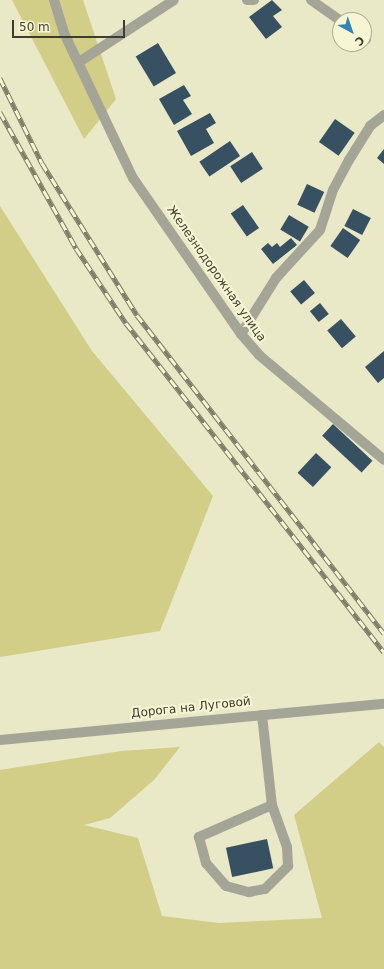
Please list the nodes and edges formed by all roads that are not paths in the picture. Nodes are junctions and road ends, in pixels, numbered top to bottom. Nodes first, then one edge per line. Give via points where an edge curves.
1 (54, 0) edge
2 (174, 0) edge
3 (246, 0) edge
4 (254, 0) edge
5 (311, 0) edge
6 (332, 14) edge
7 (79, 62) junction
8 (384, 115) edge
9 (241, 334) junction
10 (384, 460) edge
11 (384, 704) edge
12 (262, 715) junction
13 (0, 740) edge
14 (272, 805) junction

1 - 7 street, Железнодорожная улица via 64,32
2 - 7 street
3 - 4 street
5 - 6 street
7 - 9 street, Железнодорожная улица via 133,178
8 - 9 street via 370,126 332,190 320,230 276,278
9 - 10 street, Железнодорожная улица via 259,356
11 - 12 street, Дорога на Луговой
12 - 13 street, Дорога на Луговой
12 - 14 street
14 - 14 street via 199,837 206,863 226,886 249,892 265,889 288,866 287,847

